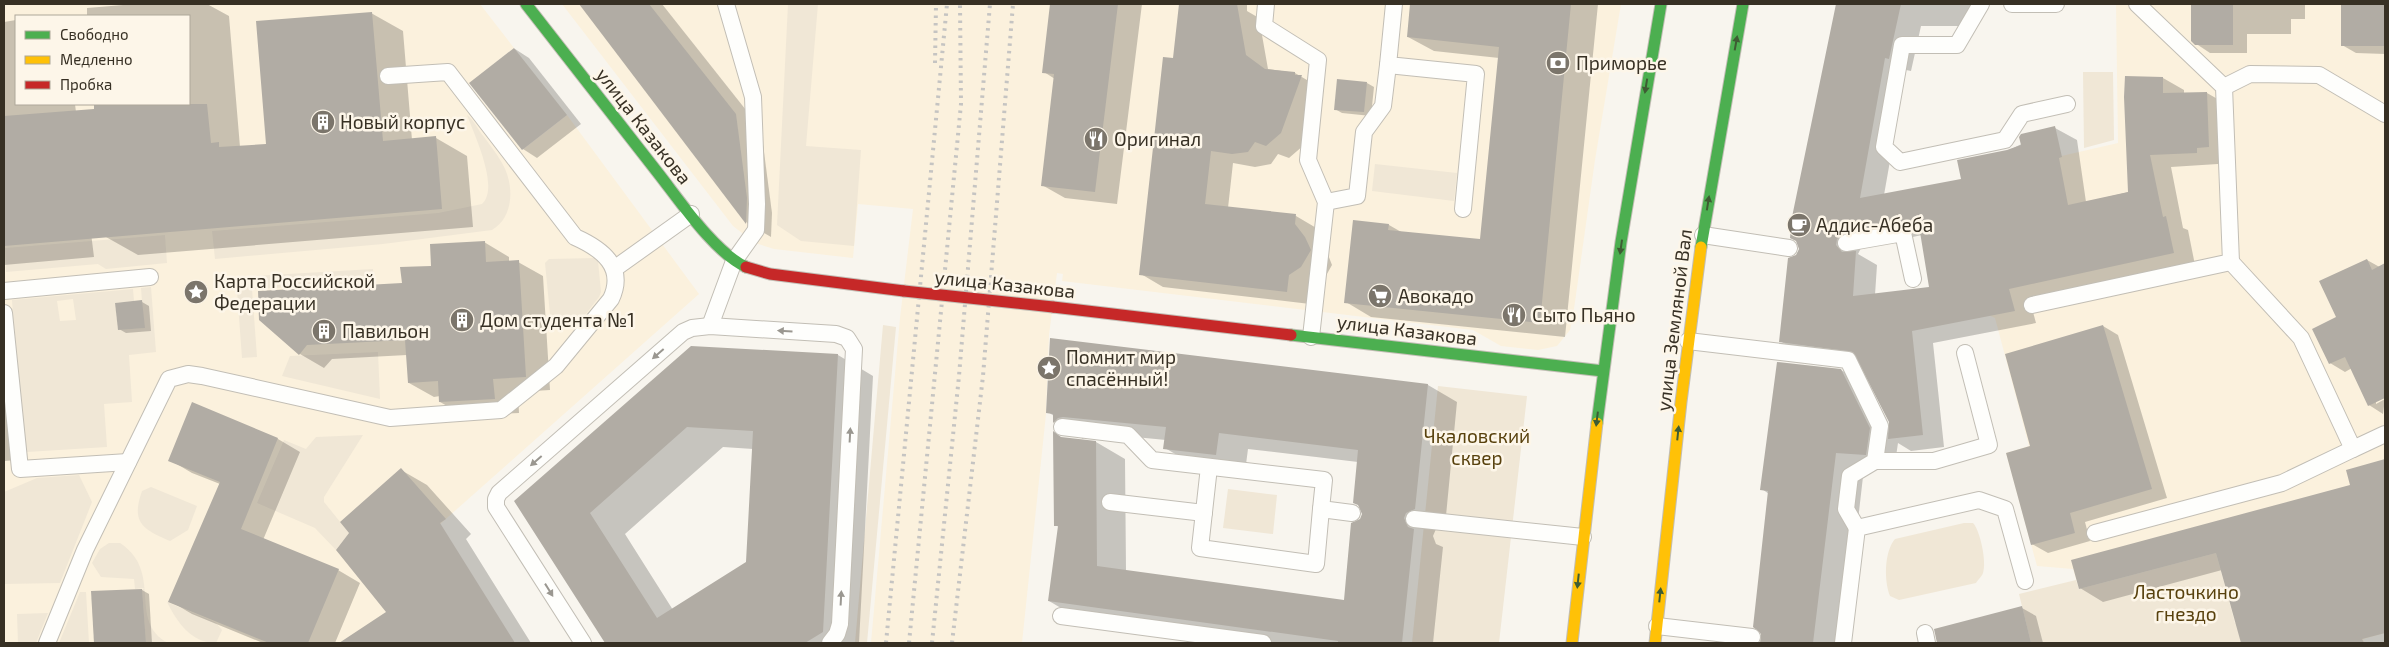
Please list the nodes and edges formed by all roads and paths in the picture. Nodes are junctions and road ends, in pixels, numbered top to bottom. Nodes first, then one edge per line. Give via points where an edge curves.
1 (526, 4) edge
2 (726, 4) edge
3 (1266, 4) edge
4 (1394, 4) edge
5 (1661, 4) edge
6 (1743, 4) edge
7 (1981, 4) edge
8 (2012, 4) edge
9 (2056, 4) edge
10 (2137, 4) edge
11 (1388, 65) junction
12 (388, 76) dead end
13 (2224, 87) junction
14 (2067, 104) dead end
15 (2385, 114) edge
16 (1326, 202) junction
17 (1463, 209) dead end
18 (690, 214) junction
19 (1703, 236) junction
20 (1846, 243) dead end
21 (1789, 248) dead end
22 (734, 261) junction
23 (2231, 262) junction
24 (614, 269) junction
25 (150, 277) dead end
26 (1912, 279) dead end
27 (4, 291) edge
28 (2032, 305) dead end
29 (4, 313) edge
30 (710, 326) junction
31 (1311, 337) junction
32 (1688, 341) junction
33 (1964, 353) dead end
34 (1603, 371) junction
35 (1062, 427) dead end
36 (2385, 434) edge
37 (2353, 450) junction
38 (1875, 461) junction
39 (128, 462) junction
40 (1209, 467) junction
41 (1110, 502) dead end
42 (1321, 509) junction
43 (1204, 512) junction
44 (1352, 512) dead end
45 (1414, 519) dead end
46 (1857, 528) junction
47 (2095, 533) dead end
48 (1583, 537) junction
49 (2025, 581) dead end
50 (1061, 616) dead end
51 (1657, 626) junction
52 (1162, 637) edge
53 (1752, 637) dead end
54 (46, 643) edge
55 (583, 643) edge
56 (830, 643) edge
57 (1263, 643) edge
58 (1572, 643) edge
59 (1655, 643) edge
60 (1843, 643) edge

1 - 18 main road, улица Казакова
2 - 22 lane via 753,97 757,204 756,230
3 - 16 lane via 1264,26 1318,60 1308,160
4 - 11 lane
5 -> 34 main road via 1642,107
19 -> 6 main road, улица Земляной Вал
7 - 14 lane via 1957,45 1902,45 1884,147 1900,162 2005,140 2022,114
8 - 9 lane
10 - 13 lane
11 - 16 lane via 1383,106 1364,132 1356,196
11 - 17 lane via 1476,74
12 - 24 lane via 448,72 575,237 596,247
13 - 15 lane via 2250,74 2319,75
13 - 23 lane
16 - 31 lane
18 - 22 main road, улица Казакова
18 - 24 lane
19 - 21 lane
19 - 32 main road, улица Земляной Вал
20 - 26 lane via 1903,233
22 - 30 lane
22 - 31 main road, улица Казакова, bridge via 770,274
23 - 28 lane
23 - 37 lane via 2301,338
24 - 39 lane via 617,286 611,299 556,366 501,410 390,418 202,376 178,375 169,379
25 - 27 lane
29 - 39 lane via 20,469
30 -> 55 lane via 683,332 497,496 496,507
56 -> 30 lane via 840,624 854,349 847,338 836,334
31 - 34 main road, улица Казакова
32 - 38 lane via 1848,360 1880,426
51 -> 32 main road, улица Земляной Вал
33 - 38 lane via 1989,446 1934,461
34 -> 48 main road
35 - 40 lane via 1128,435 1152,460
36 - 37 lane
37 - 47 lane via 2282,483
38 - 46 lane via 1850,476 1846,509
39 - 54 lane via 85,550
40 - 42 lane via 1324,480
40 - 43 lane
41 - 43 lane
42 - 43 lane via 1316,564 1200,548
42 - 44 lane
45 - 48 lane
46 - 49 lane via 1979,500 2005,509
46 - 60 lane
48 -> 58 main road
50 - 52 lane
51 - 53 lane
51 - 59 main road, улица Земляной Вал
52 - 57 lane

